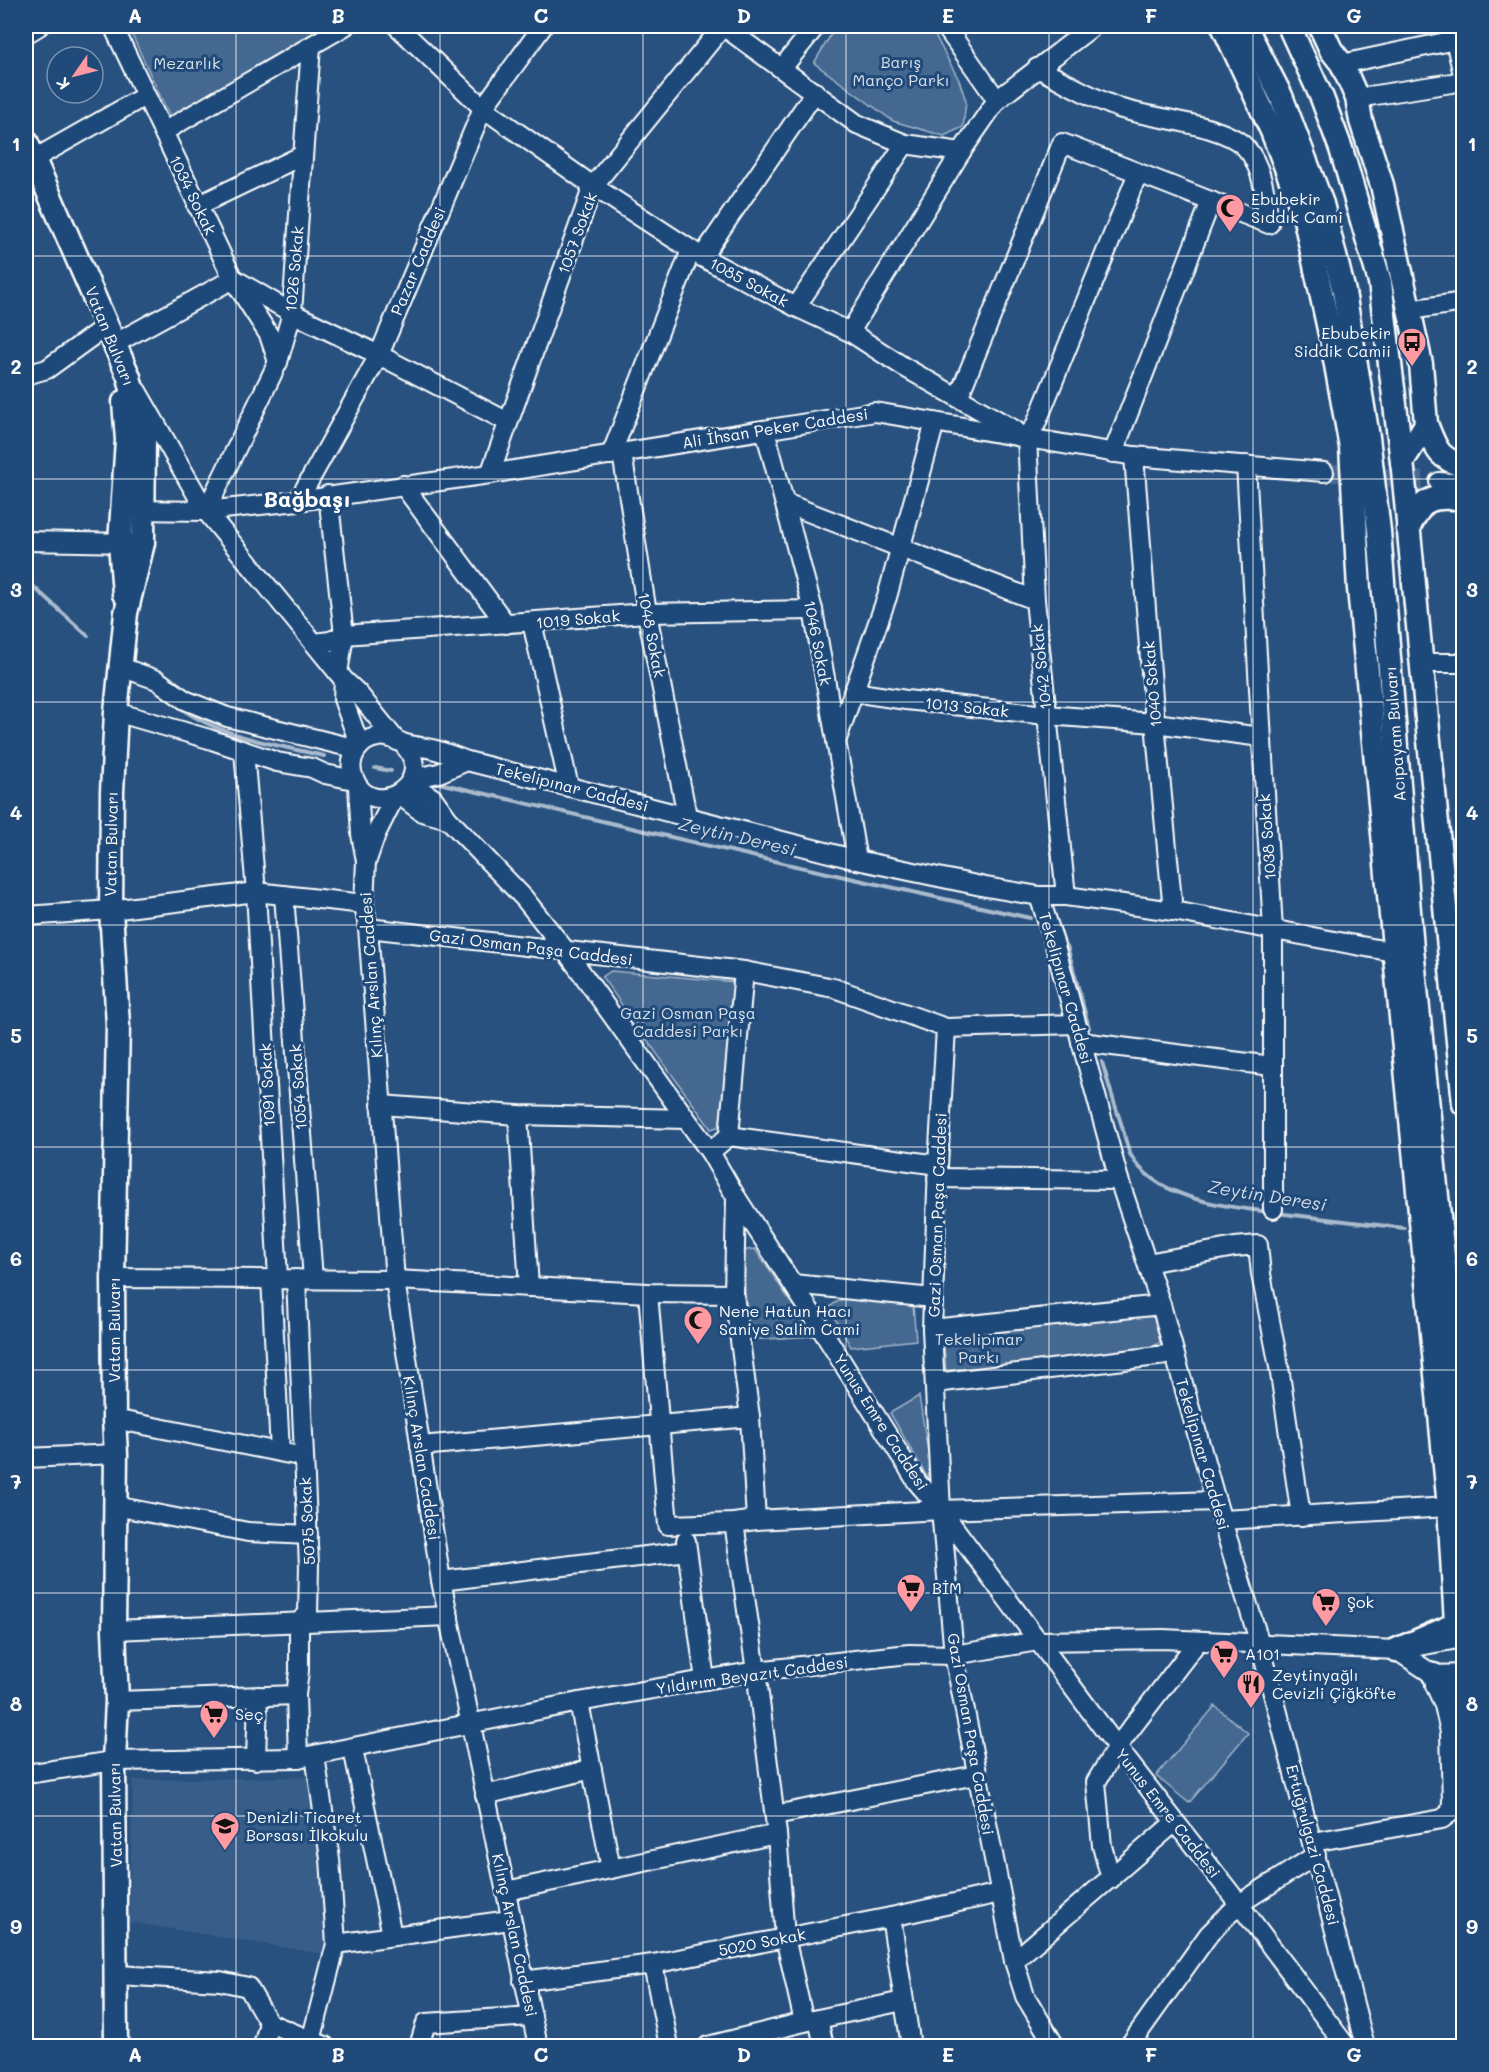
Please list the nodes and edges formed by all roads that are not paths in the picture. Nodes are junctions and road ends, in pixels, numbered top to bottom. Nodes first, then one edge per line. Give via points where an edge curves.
1 (39, 26) edge
2 (113, 26) edge
3 (345, 26) edge
4 (543, 26) edge
5 (723, 26) edge
6 (816, 26) edge
7 (945, 26) edge
8 (1093, 26) edge
9 (1223, 26) edge
10 (1245, 26) edge
11 (1289, 26) edge
12 (1320, 26) edge
13 (399, 27) edge
14 (1455, 33) edge
15 (26, 34) edge
16 (311, 46) junction
17 (1342, 64) junction
18 (782, 68) junction
19 (1036, 68) junction
20 (1464, 80) edge
21 (815, 92) junction
22 (146, 96) junction
23 (1356, 98) junction
24 (997, 100) junction
25 (483, 108) junction
26 (163, 132) junction
27 (905, 144) junction
28 (961, 152) junction
29 (303, 155) junction
30 (29, 164) edge
31 (1138, 173) junction
32 (593, 186) junction
33 (1211, 201) junction
34 (197, 206) junction
35 (696, 254) junction
36 (233, 279) junction
37 (1464, 302) edge
38 (796, 308) junction
39 (1409, 310) junction
40 (292, 313) junction
41 (850, 332) junction
42 (107, 335) junction
43 (379, 355) junction
44 (278, 362) junction
45 (26, 375) edge
46 (129, 377) junction
47 (958, 398) junction
48 (508, 422) junction
49 (935, 422) junction
50 (1426, 424) junction
51 (765, 430) junction
52 (1027, 437) junction
53 (1113, 453) junction
54 (616, 454) junction
55 (1134, 456) junction
56 (1402, 462) junction
57 (1246, 465) junction
58 (1464, 466) edge
59 (1324, 472) tunnel mouth
60 (490, 474) junction
61 (1439, 482) tunnel mouth
62 (1464, 484) edge
63 (403, 485) junction
64 (328, 495) junction
65 (1464, 499) edge
66 (298, 501) junction
67 (785, 503) junction
68 (133, 510) junction
69 (207, 511) junction
70 (1408, 529) junction
71 (26, 541) edge
72 (120, 543) junction
73 (143, 543) junction
74 (900, 549) junction
75 (1035, 600) junction
76 (813, 609) junction
77 (126, 613) junction
78 (647, 613) junction
79 (531, 622) junction
80 (506, 624) junction
81 (344, 635) junction
82 (315, 644) junction
83 (1421, 663) junction
84 (1464, 663) edge
85 (121, 668) junction
86 (341, 677) junction
87 (853, 693) junction
88 (116, 712) junction
89 (1046, 715) junction
90 (1155, 723) junction
91 (1261, 737) junction
92 (397, 740) junction
93 (836, 740) junction
94 (244, 751) junction
95 (357, 752) junction
96 (467, 761) junction
97 (312, 768) junction
98 (356, 784) junction
99 (569, 787) junction
100 (404, 788) junction
101 (687, 816) junction
102 (857, 860) junction
103 (366, 861) junction
104 (256, 892) junction
105 (284, 895) junction
106 (1039, 896) junction
107 (1066, 896) junction
108 (364, 904) junction
109 (111, 910) junction
110 (1173, 911) junction
111 (26, 916) edge
112 (368, 928) junction
113 (1273, 930) junction
114 (566, 951) junction
115 (1393, 952) junction
116 (744, 971) junction
117 (1076, 1024) junction
118 (946, 1028) junction
119 (1081, 1042) junction
120 (1272, 1066) junction
121 (1464, 1104) edge
122 (381, 1105) junction
123 (518, 1115) junction
124 (686, 1119) junction
125 (729, 1136) junction
126 (710, 1152) junction
127 (937, 1171) junction
128 (1119, 1180) junction
129 (736, 1197) junction
130 (1273, 1209) dead end
131 (1147, 1263) junction
132 (113, 1278) junction
133 (289, 1279) junction
134 (395, 1281) junction
135 (793, 1284) junction
136 (529, 1287) junction
137 (648, 1293) junction
138 (734, 1294) junction
139 (933, 1298) junction
140 (1161, 1305) junction
141 (932, 1329) junction
142 (1174, 1354) junction
143 (934, 1383) junction
144 (750, 1417) junction
145 (114, 1419) junction
146 (659, 1424) junction
147 (420, 1446) junction
148 (280, 1452) junction
149 (116, 1454) junction
150 (304, 1457) junction
151 (26, 1458) edge
152 (1464, 1462) edge
153 (1216, 1501) junction
154 (115, 1506) junction
155 (1449, 1507) junction
156 (941, 1510) junction
157 (1301, 1516) junction
158 (756, 1520) junction
159 (1222, 1520) junction
160 (734, 1523) junction
161 (676, 1525) junction
162 (308, 1535) junction
163 (687, 1551) junction
164 (441, 1581) junction
165 (449, 1616) junction
166 (299, 1622) junction
167 (1461, 1624) edge
168 (114, 1630) junction
169 (1038, 1641) junction
170 (1198, 1641) junction
171 (1260, 1644) junction
172 (1396, 1650) junction
173 (954, 1654) junction
174 (756, 1671) junction
175 (1464, 1674) edge
176 (1434, 1675) junction
177 (705, 1680) junction
178 (296, 1695) junction
179 (258, 1696) junction
180 (1464, 1697) edge
181 (117, 1701) junction
182 (579, 1702) junction
183 (470, 1725) junction
184 (1117, 1748) junction
185 (353, 1749) junction
186 (307, 1757) junction
187 (256, 1760) junction
188 (114, 1761) junction
189 (592, 1769) junction
190 (26, 1774) edge
191 (976, 1775) junction
192 (485, 1795) junction
193 (775, 1815) junction
194 (1174, 1823) junction
195 (777, 1834) junction
196 (1315, 1848) junction
197 (611, 1869) junction
198 (1111, 1879) junction
199 (506, 1891) junction
200 (1000, 1893) junction
201 (1239, 1904) junction
202 (891, 1917) junction
203 (510, 1920) junction
204 (392, 1935) junction
205 (785, 1937) junction
206 (336, 1944) junction
207 (1014, 1961) junction
208 (653, 1964) junction
209 (117, 1975) junction
210 (523, 1981) junction
211 (903, 2001) junction
212 (532, 2016) junction
213 (811, 2020) junction
214 (269, 2023) junction
215 (318, 2044) edge
216 (116, 2046) edge
217 (263, 2046) edge
218 (419, 2046) edge
219 (538, 2046) edge
220 (669, 2046) edge
221 (713, 2046) edge
222 (824, 2046) edge
223 (911, 2046) edge
224 (1055, 2046) edge
225 (1129, 2046) edge
226 (1346, 2046) edge
227 (1365, 2046) edge

1 - 15 street
2 - 22 street, 1034 Sokak
3 - 16 street
4 - 25 street, Pazar Caddesi
5 - 18 street
5 - 32 street, 1057 Sokak
6 - 18 street
7 - 24 street
8 - 19 street
9 - 115 main road via 1272,130 1304,215 1332,343 1352,456 1359,589
10 - 152 main road, Acıpayam Bulvarı via 1281,96 1322,204 1344,292 1368,437 1412,949
11 - 56 main road, Acıpayam Bulvarı via 1341,149 1380,282
12 - 17 main road
13 - 25 street, 1085 Sokak
14 - 17 street
14 - 20 street
16 - 26 street
16 - 29 street, 1026 Sokak
17 - 23 main road
18 - 21 street
19 - 24 street
19 - 33 street via 1120,108 1225,134 1245,147 1264,187 1269,224
20 - 23 street
21 - 27 street via 857,124
21 - 35 street
22 - 26 street, 1034 Sokak
22 - 30 street
23 - 39 main road via 1382,184
24 - 28 street
25 - 32 street, 1085 Sokak
25 - 43 street, Pazar Caddesi
26 - 34 street, 1034 Sokak
27 - 28 street
27 - 38 street
28 - 41 street
29 - 34 street
29 - 40 street, 1026 Sokak
30 - 42 main road, Vatan Bulvarı
31 - 33 street
31 - 47 street via 1062,143
31 - 52 street via 1036,424
32 - 35 street, 1085 Sokak
32 - 48 street, 1057 Sokak
33 - 53 street
34 - 36 street, 1034 Sokak
35 - 38 street, 1085 Sokak
35 - 54 street
36 - 40 street
36 - 42 street
36 - 44 street, 1034 Sokak via 269,335
37 - 39 street
38 - 41 street, 1085 Sokak
39 - 50 main road via 1421,364
40 - 43 street
40 - 44 street, 1026 Sokak
41 - 47 street, 1085 Sokak
42 - 45 street via 47,369
42 - 46 main road, Vatan Bulvarı
42 - 68 main road, Vatan Bulvarı via 125,405
43 - 48 street
43 - 66 street, Pazar Caddesi
44 - 69 street, 1026 Sokak
46 - 68 main road, Vatan Bulvarı via 144,440
46 - 69 street
47 - 52 street, 1085 Sokak
48 - 60 street, 1057 Sokak
49 - 51 street, Ali İhsan Peker Caddesi via 875,412
49 - 52 street, Ali İhsan Peker Caddesi
49 - 74 street
50 - 56 main road
50 - 58 main road via 1436,450
51 - 54 street, Ali İhsan Peker Caddesi
51 - 67 street, 1046 Sokak
52 - 53 street, Ali İhsan Peker Caddesi
52 - 75 street, 1042 Sokak
53 - 55 street, Ali İhsan Peker Caddesi
54 - 60 street, Ali İhsan Peker Caddesi
54 - 78 street, 1048 Sokak
55 - 57 street, Ali İhsan Peker Caddesi
55 - 90 street, 1040 Sokak
56 - 70 main road, Acıpayam Bulvarı
57 - 59 street, Ali İhsan Peker Caddesi
57 - 91 street, 1038 Sokak
60 - 63 street, Ali İhsan Peker Caddesi
61 - 62 street
63 - 64 street, Ali İhsan Peker Caddesi
63 - 80 street
64 - 66 street, Ali İhsan Peker Caddesi
64 - 81 street
65 - 70 main road via 1431,500 1420,508
66 - 69 street, Ali İhsan Peker Caddesi
67 - 74 street
67 - 76 street, 1046 Sokak
68 - 69 street, Ali İhsan Peker Caddesi
68 - 72 main road, Vatan Bulvarı
68 - 73 main road, Vatan Bulvarı
69 - 82 street
70 - 83 main road, Acıpayam Bulvarı
71 - 72 street
72 - 73 street
72 - 77 main road, Vatan Bulvarı
73 - 77 main road, Vatan Bulvarı
74 - 75 street
74 - 87 street
75 - 89 street, 1042 Sokak
76 - 78 street, 1019 Sokak
76 - 93 street, 1046 Sokak
77 - 85 main road, Vatan Bulvarı
78 - 79 street, 1019 Sokak
78 - 101 street, 1048 Sokak
79 - 80 street, 1019 Sokak
79 - 99 street
80 - 81 street, 1019 Sokak
81 - 82 street, 1019 Sokak
81 - 86 street
82 - 86 street
83 - 84 street
83 - 121 main road, Acıpayam Bulvarı
85 - 88 main road, Vatan Bulvarı
85 - 95 street via 157,680 185,700 227,717
86 - 92 street
86 - 95 street
87 - 89 street, 1013 Sokak
87 - 93 street
88 - 94 street
88 - 109 main road, Vatan Bulvarı
89 - 90 street, 1013 Sokak
89 - 107 street, 1042 Sokak
90 - 91 street, 1013 Sokak
90 - 110 street, 1040 Sokak
91 - 113 street, 1038 Sokak
92 - 95 street via 370,739
92 - 96 street, Tekelipınar Caddesi
92 - 100 street via 407,748 413,763
93 - 102 street, 1046 Sokak
94 - 97 street
94 - 104 street, 1091 Sokak
95 - 97 street
95 - 98 street via 352,772
96 - 99 street, Tekelipınar Caddesi
96 - 100 street
97 - 98 street
98 - 100 street via 372,797 388,798
98 - 103 street, Kılınç Arslan Caddesi
99 - 101 street, Tekelipınar Caddesi
100 - 103 street, Kılınç Arslan Caddesi via 376,834
100 - 114 street, Yunus Emre Caddesi via 422,812 448,819 524,898
101 - 102 street, Tekelipınar Caddesi
102 - 106 street, Tekelipınar Caddesi
103 - 108 street, Kılınç Arslan Caddesi
104 - 105 street
104 - 109 street
104 - 133 street, 1091 Sokak
105 - 108 street
105 - 133 street, 1054 Sokak
106 - 107 street
106 - 117 street, Tekelipınar Caddesi
107 - 110 street
108 - 112 street, Kılınç Arslan Caddesi
109 - 111 street
109 - 132 main road, Vatan Bulvarı via 118,1025
110 - 113 street
112 - 114 street, Gazi Osman Paşa Caddesi
112 - 122 street, Kılınç Arslan Caddesi
113 - 115 street
113 - 120 street, 1038 Sokak
114 - 116 street, Gazi Osman Paşa Caddesi
114 - 124 street, Yunus Emre Caddesi
115 - 155 main road
116 - 118 street, Gazi Osman Paşa Caddesi via 834,988
116 - 125 street
117 - 118 street
117 - 119 street, Tekelipınar Caddesi
118 - 127 street, Gazi Osman Paşa Caddesi
119 - 120 street
119 - 128 street, Tekelipınar Caddesi
120 - 130 street, 1038 Sokak
122 - 123 street
122 - 134 street, Kılınç Arslan Caddesi
123 - 124 street
123 - 136 street
124 - 126 street, Yunus Emre Caddesi
125 - 126 street
125 - 127 street
126 - 129 street, Yunus Emre Caddesi
127 - 128 street
127 - 139 street, Gazi Osman Paşa Caddesi
128 - 131 street, Tekelipınar Caddesi
129 - 135 street, Yunus Emre Caddesi
129 - 138 street
131 - 140 street, Tekelipınar Caddesi
131 - 157 street via 1258,1245
132 - 133 street
132 - 145 main road, Vatan Bulvarı
133 - 134 street
133 - 148 street
133 - 150 street, 5075 Sokak
134 - 136 street
134 - 147 street, Kılınç Arslan Caddesi
135 - 139 street
135 - 156 street, Yunus Emre Caddesi via 917,1482
136 - 137 street
137 - 138 street
137 - 146 street
138 - 144 street
139 - 141 street, Gazi Osman Paşa Caddesi
140 - 141 street
140 - 142 street, Tekelipınar Caddesi
141 - 143 street, Gazi Osman Paşa Caddesi
142 - 143 street
142 - 153 street, Tekelipınar Caddesi
143 - 156 street, Gazi Osman Paşa Caddesi
144 - 146 street
144 - 158 street
145 - 148 street
145 - 149 main road, Vatan Bulvarı
146 - 147 street
146 - 161 street
147 - 164 street, Kılınç Arslan Caddesi
148 - 150 street
149 - 151 street
149 - 154 main road, Vatan Bulvarı
150 - 162 street, 5075 Sokak
153 - 156 street
153 - 159 street, Tekelipınar Caddesi
154 - 162 street via 248,1532
154 - 168 main road, Vatan Bulvarı
155 - 157 street
155 - 167 main road
156 - 158 street
156 - 169 street, Yunus Emre Caddesi
156 - 173 street, Gazi Osman Paşa Caddesi
157 - 159 street
158 - 160 street
159 - 171 street, Tekelipınar Caddesi
160 - 161 street
160 - 174 street
161 - 163 street
162 - 166 street, 5075 Sokak via 308,1614
163 - 164 street
163 - 177 street
164 - 165 street, Kılınç Arslan Caddesi
165 - 166 street
165 - 183 street, Kılınç Arslan Caddesi
166 - 168 street
166 - 178 street, 5075 Sokak
167 - 172 main road
168 - 181 main road, Vatan Bulvarı
169 - 170 street, Yıldırım Beyazıt Caddesi
169 - 173 street, Yıldırım Beyazıt Caddesi
169 - 184 street, Yunus Emre Caddesi
170 - 171 street, Yıldırım Beyazıt Caddesi
170 - 184 street
171 - 172 street, Yıldırım Beyazıt Caddesi
171 - 196 street, Ertuğrulgazi Caddesi
172 - 176 street
173 - 174 street, Yıldırım Beyazıt Caddesi via 909,1654
173 - 191 street, Gazi Osman Paşa Caddesi
174 - 177 street, Yıldırım Beyazıt Caddesi
174 - 193 street
175 - 176 street
176 - 180 main road
176 - 196 street via 1450,1732 1450,1813 1442,1819
177 - 182 street, Yıldırım Beyazıt Caddesi
178 - 179 street
178 - 186 street, 5075 Sokak
179 - 181 street
179 - 187 street
181 - 188 main road, Vatan Bulvarı
182 - 183 street, Yıldırım Beyazıt Caddesi
182 - 189 street
183 - 185 street, Yıldırım Beyazıt Caddesi
183 - 192 street, Kılınç Arslan Caddesi
184 - 194 street, Yunus Emre Caddesi
184 - 198 street via 1096,1782 1102,1846
185 - 186 street, Yıldırım Beyazıt Caddesi
185 - 204 street
186 - 187 street, Yıldırım Beyazıt Caddesi
186 - 206 street, 5075 Sokak via 330,1859
187 - 188 street, Yıldırım Beyazıt Caddesi
188 - 190 street, Yıldırım Beyazıt Caddesi
188 - 209 main road, Vatan Bulvarı
189 - 192 street
189 - 197 street
191 - 193 street
191 - 200 street, Gazi Osman Paşa Caddesi
192 - 199 street, Kılınç Arslan Caddesi
193 - 195 street
194 - 198 street
194 - 201 street, Yunus Emre Caddesi
195 - 197 street
195 - 205 street
196 - 201 street
196 - 227 street, Ertuğrulgazi Caddesi
197 - 199 street
198 - 207 street
199 - 203 street, Kılınç Arslan Caddesi
200 - 202 street, 5020 Sokak
200 - 207 street, Gazi Osman Paşa Caddesi
201 - 225 street via 1209,1934
201 - 226 street, Yunus Emre Caddesi
202 - 205 street, 5020 Sokak
202 - 211 street
203 - 204 street
203 - 210 street, Kılınç Arslan Caddesi
204 - 206 street
205 - 208 street, 5020 Sokak
205 - 213 street
206 - 215 street, 5075 Sokak
207 - 224 street, Gazi Osman Paşa Caddesi via 1025,1995
208 - 210 street, 5020 Sokak
208 - 220 street
209 - 214 street via 220,1981 248,1987
209 - 216 main road, Vatan Bulvarı
210 - 212 street, Kılınç Arslan Caddesi
211 - 213 street
211 - 223 street
212 - 218 street via 426,2023
212 - 219 street, Kılınç Arslan Caddesi
213 - 221 street
213 - 222 street
214 - 215 street
214 - 217 street

